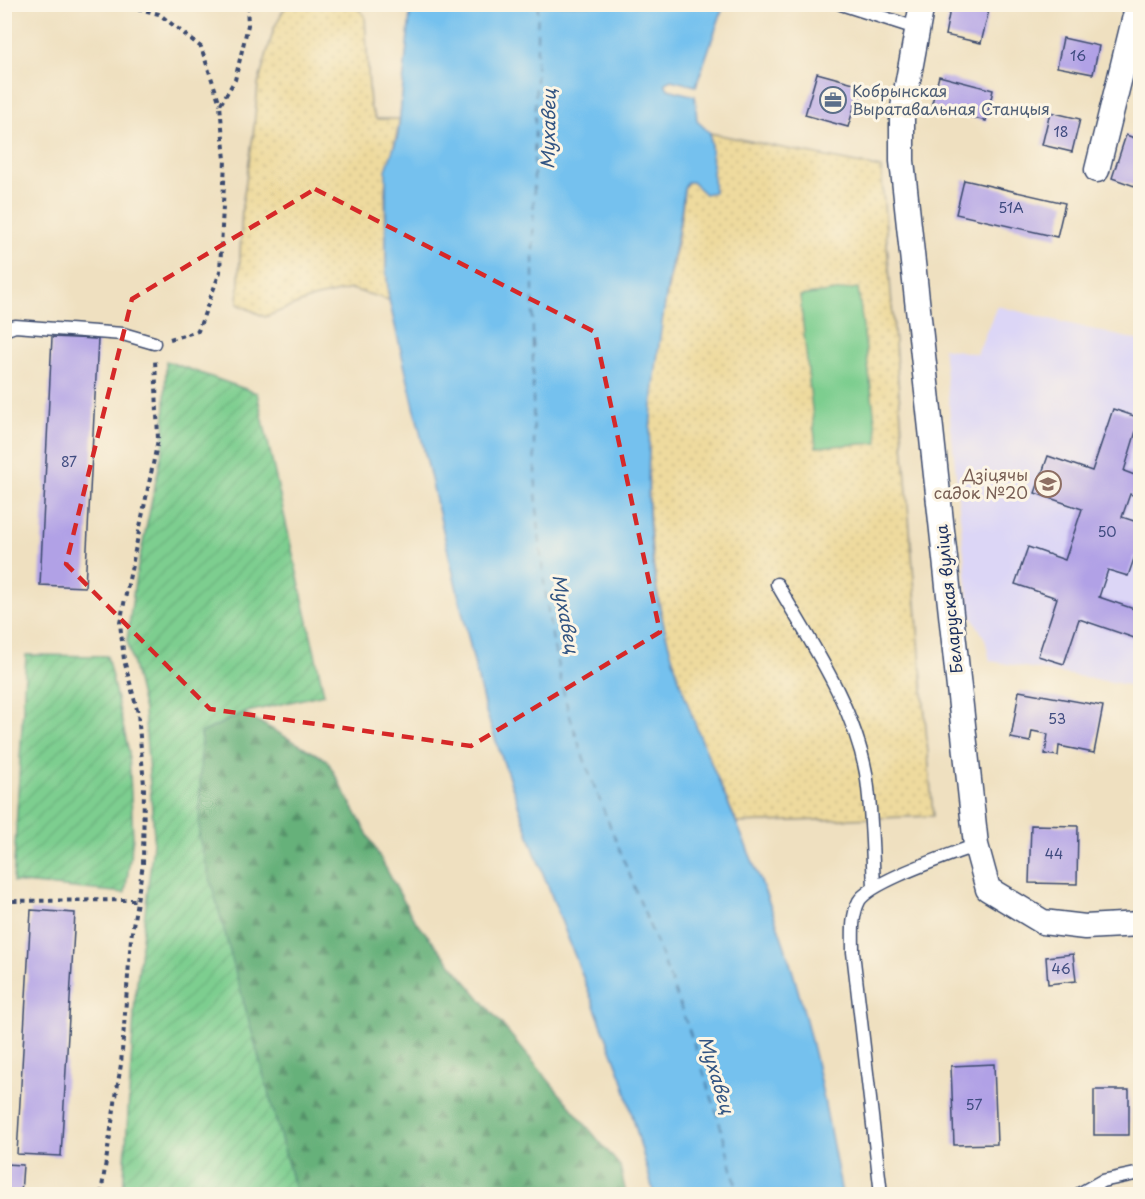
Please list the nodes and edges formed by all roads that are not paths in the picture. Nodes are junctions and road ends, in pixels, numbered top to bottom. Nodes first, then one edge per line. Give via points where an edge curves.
1 (841, 4) edge
2 (922, 4) edge
3 (1138, 4) edge
4 (916, 28) junction
5 (1097, 170) dead end
6 (4, 330) edge
7 (154, 344) road end
8 (777, 584) dead end
9 (976, 845) junction
10 (874, 886) junction
11 (1140, 924) edge
12 (1140, 1173) edge
13 (880, 1194) edge
14 (1079, 1194) edge

1 - 4 lane
2 - 4 street, Беларуская вуліца
3 - 5 street
4 - 9 street, Беларуская вуліца via 902,112 902,161
6 - 7 lane via 15,326 123,334
8 - 10 lane via 854,727 866,772
9 - 10 lane
9 - 11 street, Беларуская вуліца via 988,889 1043,922 1085,927
10 - 13 lane via 860,900 853,920 853,952
12 - 14 lane via 1102,1181

